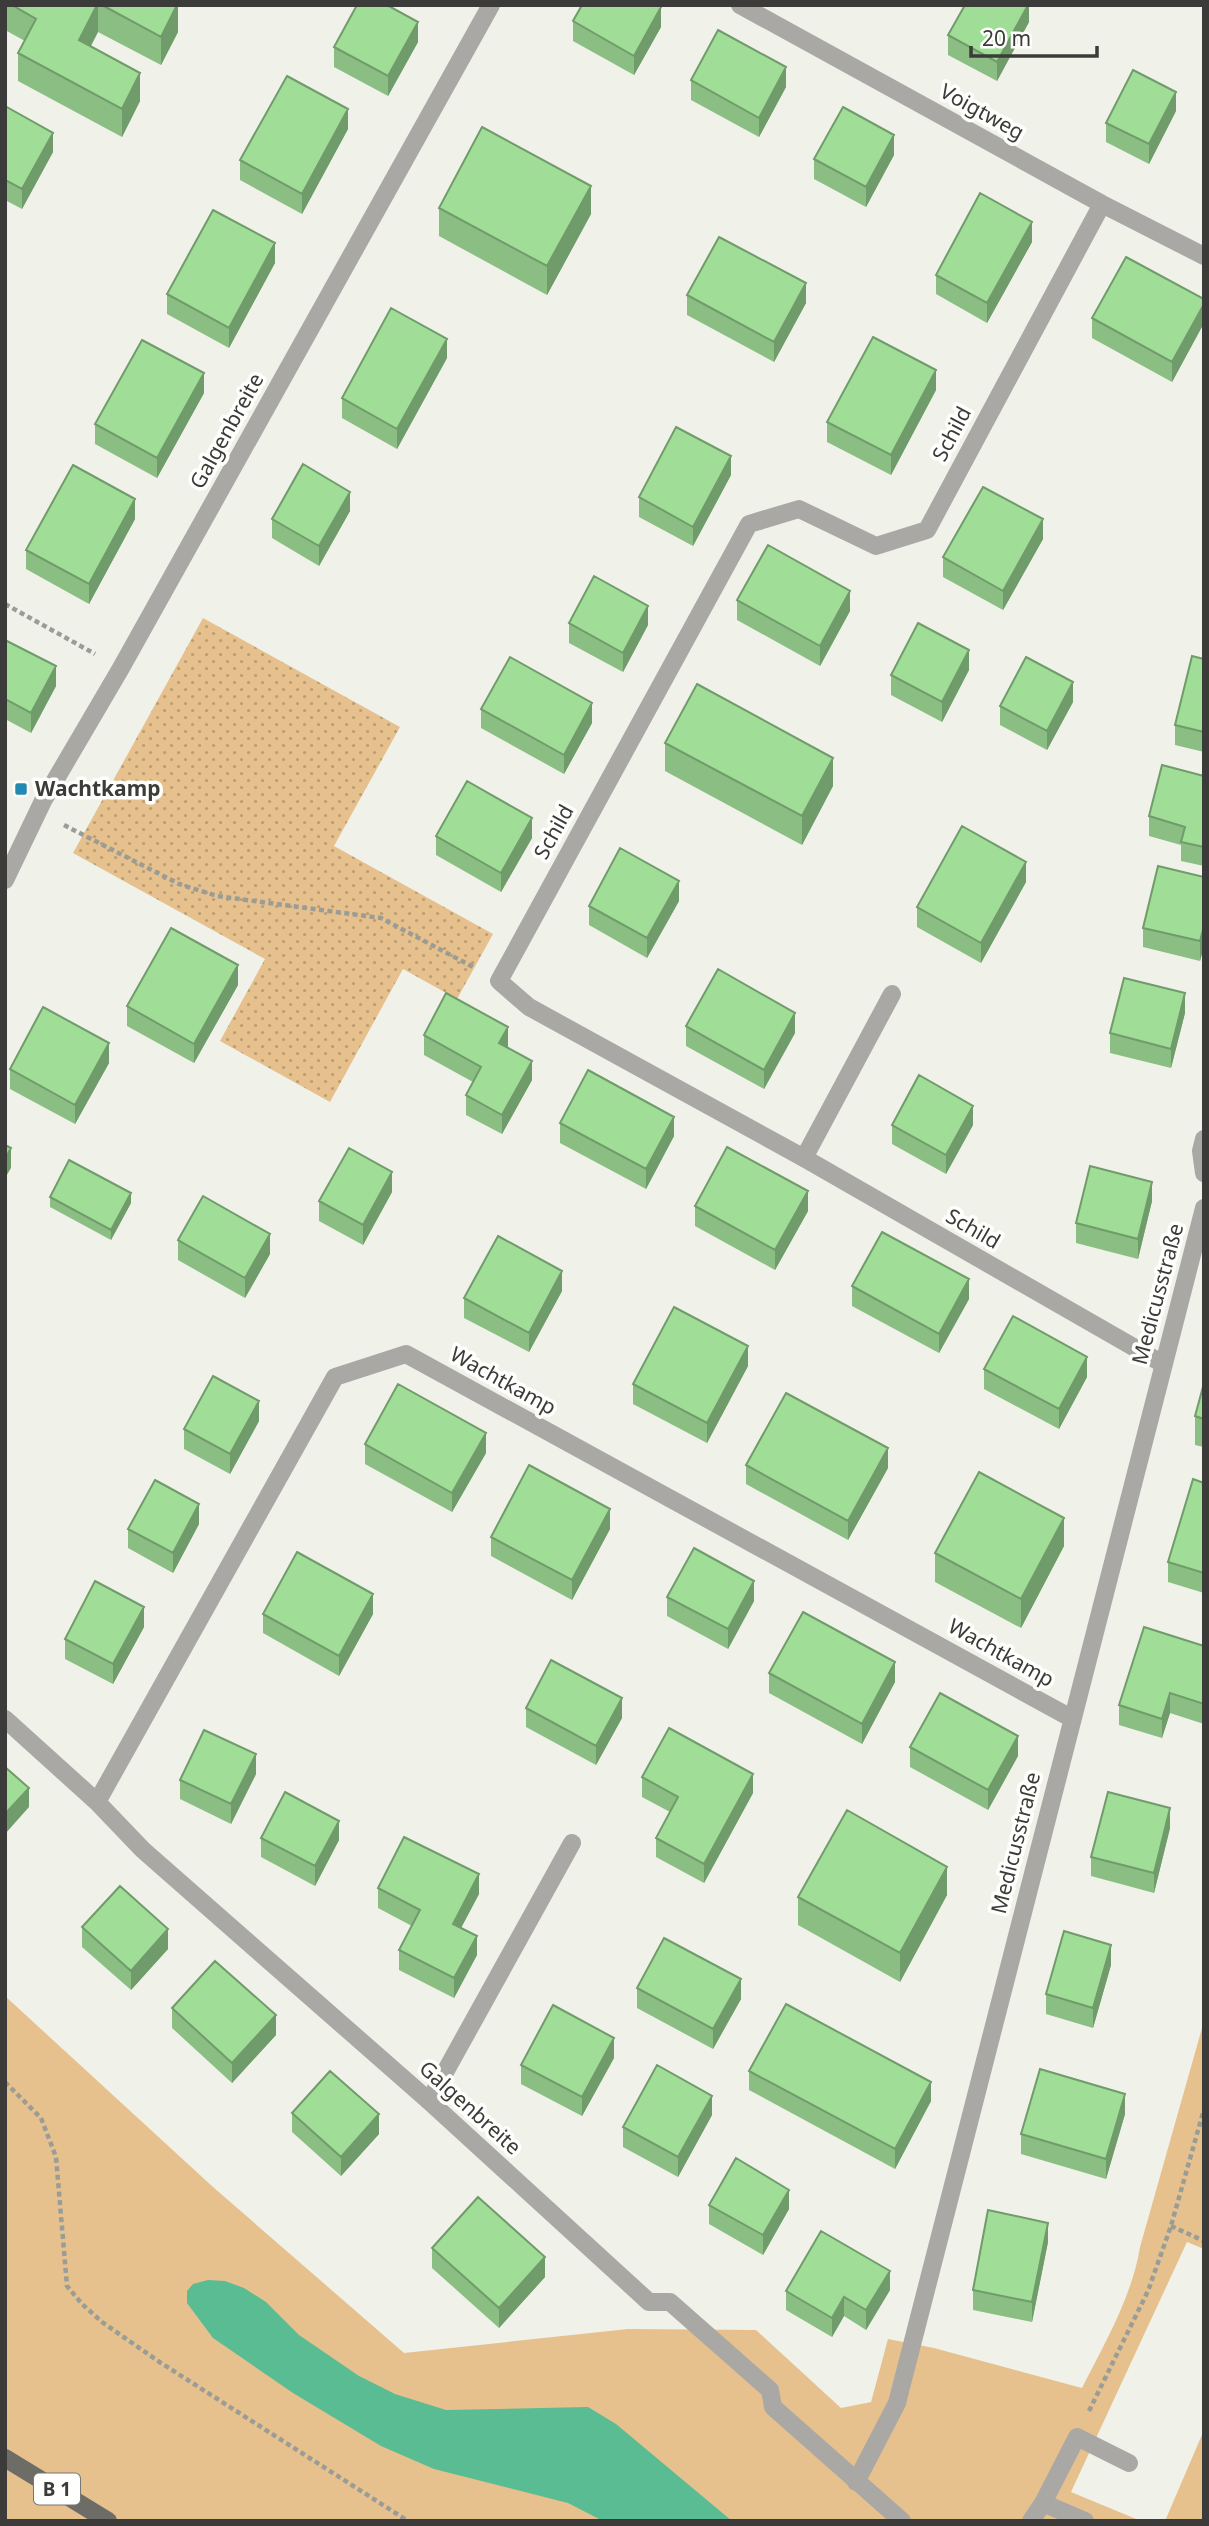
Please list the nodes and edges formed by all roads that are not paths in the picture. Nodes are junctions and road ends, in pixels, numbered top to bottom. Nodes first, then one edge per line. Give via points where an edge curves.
1 (491, 5) edge
2 (740, 5) edge
3 (1102, 204) junction
4 (1204, 256) edge
5 (5, 880) edge
6 (892, 994) dead end
7 (1204, 1139) edge
8 (804, 1158) junction
9 (1204, 1174) edge
10 (1204, 1208) edge
11 (1163, 1364) junction
12 (1071, 1718) junction
13 (5, 1719) edge
14 (97, 1802) junction
15 (572, 1843) dead end
16 (429, 2101) junction
17 (5, 2458) edge
18 (1129, 2463) dead end
19 (856, 2482) junction
20 (1043, 2503) junction
21 (108, 2521) edge
22 (902, 2521) edge
23 (1031, 2521) edge
24 (1085, 2521) edge

1 - 5 street, Galgenbreite via 38,812
2 - 3 street, Voigtweg
3 - 4 street, Voigtweg
3 - 8 street, Schild via 927,530 876,546 799,509 749,523 499,981 529,1007
6 - 8 street
7 - 9 street
8 - 11 street, Schild
10 - 11 street, Medicusstraße
11 - 12 street, Medicusstraße
12 - 14 street, Wachtkamp via 406,1353 335,1377
12 - 19 street, Medicusstraße via 897,2403
13 - 14 street, Galgenbreite
14 - 16 street, Galgenbreite via 143,1850
15 - 16 street
16 - 19 street, Galgenbreite via 649,2302 670,2302 770,2390 773,2407
17 - 21 main road, B 1
18 - 20 street via 1077,2437
19 - 22 street, Galgenbreite
20 - 23 street
20 - 24 street

